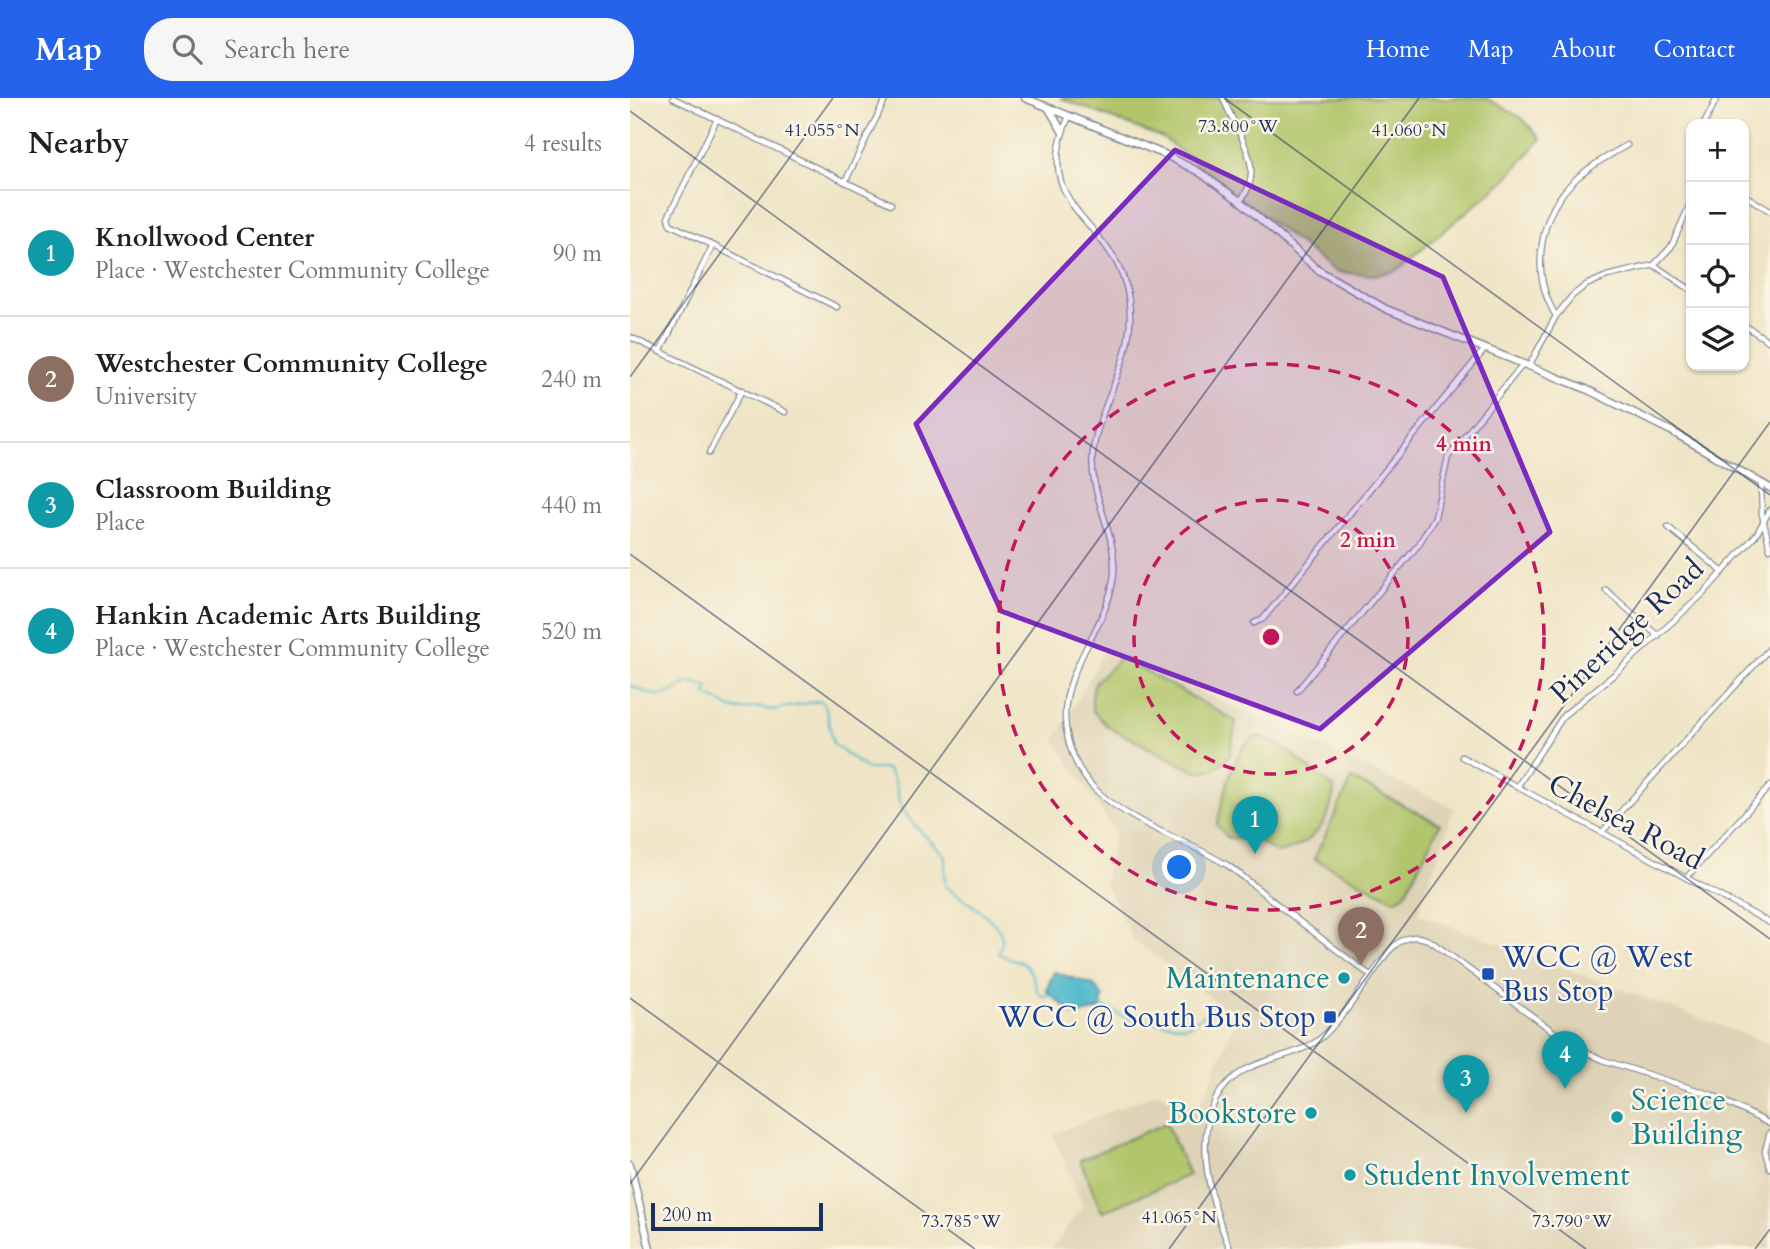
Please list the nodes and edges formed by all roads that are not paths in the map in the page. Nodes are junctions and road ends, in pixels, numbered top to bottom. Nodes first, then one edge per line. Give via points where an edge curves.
1 (673, 98) edge
2 (696, 98) edge
3 (886, 98) edge
4 (1025, 98) edge
5 (1223, 98) edge
6 (1717, 98) edge
7 (692, 107) junction
8 (1047, 107) junction
9 (1069, 116) junction
10 (717, 119) junction
11 (1706, 119) edge
12 (1062, 131) junction
13 (1627, 145) dead end
14 (845, 182) junction
15 (1749, 198) edge
16 (1240, 201) junction
17 (891, 204) dead end
18 (1770, 211) edge
19 (1686, 213) edge
20 (712, 247) junction
21 (1654, 265) junction
22 (1686, 287) edge
23 (837, 307) dead end
24 (1556, 316) junction
25 (1749, 328) edge
26 (630, 337) edge
27 (1770, 342) edge
28 (1485, 349) junction
29 (660, 352) junction
30 (1526, 365) junction
31 (742, 390) junction
32 (785, 412) dead end
33 (709, 453) dead end
34 (1761, 483) junction
35 (1770, 488) edge
36 (1770, 510) edge
37 (1763, 525) junction
38 (1668, 527) dead end
39 (1770, 549) edge
40 (1723, 572) junction
41 (1606, 590) dead end
42 (1254, 623) dead end
43 (1658, 636) junction
44 (1770, 648) edge
45 (1297, 691) dead end
46 (1462, 757) dead end
47 (1770, 786) edge
48 (1517, 787) junction
49 (1602, 832) junction
50 (1686, 878) junction
51 (1770, 923) edge
52 (1370, 975) junction
53 (1770, 1124) edge
54 (1770, 1132) edge
55 (630, 1164) edge
56 (1770, 1168) edge
57 (650, 1249) edge
58 (1230, 1249) edge

1 - 7 street
2 - 7 street
3 - 14 street
4 - 8 main road
5 - 16 street via 1252,166 1252,180
6 - 11 street
7 - 10 street
8 - 9 main road
8 - 12 main road
9 - 12 street
9 - 16 main road via 1185,164
10 - 14 street
10 - 20 street via 668,217 670,224
12 - 52 street via 1056,158 1061,186 1117,262 1130,311 1126,355 1093,453 1094,479 1114,572 1107,602 1067,700 1072,752 1085,778 1112,804 1229,866
13 - 24 street via 1576,179 1559,198 1549,220 1540,267
14 - 17 street
15 - 18 street
16 - 28 main road via 1337,283 1386,309
19 - 21 street via 1671,247
20 - 23 street
20 - 29 street
21 - 22 street
21 - 24 street via 1586,285
24 - 30 street
25 - 27 street
26 - 29 street
28 - 30 main road
28 - 42 street via 1272,609
29 - 31 street
30 - 34 main road via 1645,417
30 - 45 street via 1448,457 1434,517 1419,544
31 - 32 street
31 - 33 street
34 - 35 main road
34 - 37 street
36 - 37 street, Pineridge Road
37 - 39 street
37 - 40 street, Pineridge Road
38 - 40 street
40 - 43 street, Pineridge Road
41 - 43 street
43 - 48 street, Pineridge Road via 1564,715
44 - 49 street
46 - 48 street, Chelsea Road
47 - 50 street
48 - 49 street, Chelsea Road
49 - 50 street, Chelsea Road
50 - 51 street, Chelsea Road
52 - 53 street via 1403,939 1426,939 1573,1046 1712,1095
52 - 58 street via 1315,1043 1245,1070 1216,1098 1206,1128 1207,1150 1211,1189
54 - 56 street via 1765,1151
55 - 57 main road

